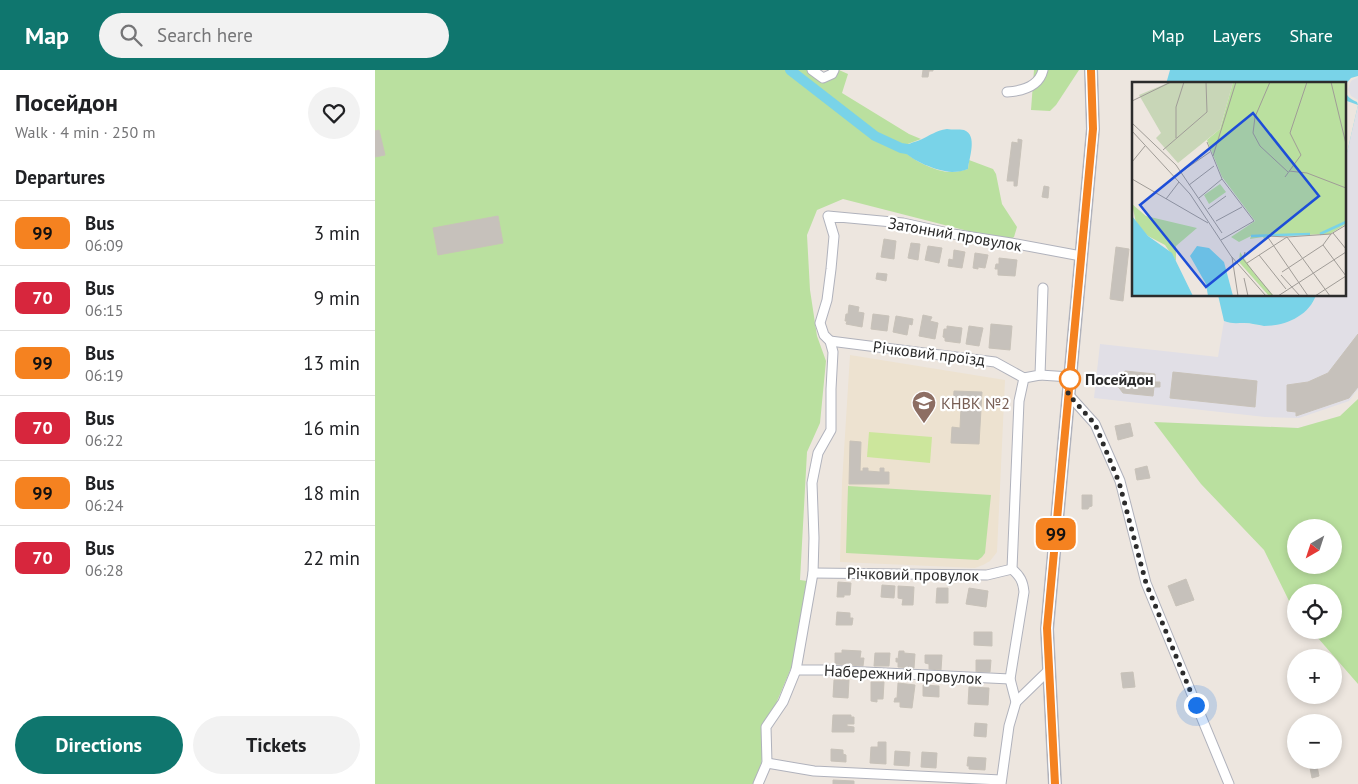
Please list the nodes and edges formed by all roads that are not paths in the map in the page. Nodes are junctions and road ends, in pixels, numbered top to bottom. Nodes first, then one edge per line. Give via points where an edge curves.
1 (812, 70) edge
2 (834, 70) edge
3 (1043, 70) edge
4 (1091, 70) edge
5 (1007, 92) dead end
6 (1081, 256) junction
7 (1043, 288) dead end
8 (830, 341) junction
9 (1041, 375) junction
10 (1070, 377) junction
11 (1024, 378) junction
12 (1068, 394) junction
13 (1012, 569) junction
14 (813, 573) junction
15 (796, 670) junction
16 (1049, 670) junction
17 (1010, 679) junction
18 (1016, 702) junction
19 (767, 763) junction
20 (1001, 782) edge
21 (758, 784) edge
22 (1055, 784) edge
23 (1229, 784) edge

1 - 2 street via 823,78
3 - 5 street via 1035,84
4 - 6 main road via 1093,129
6 - 8 street, Затонний провулок via 903,223 828,216 834,236 827,300 820,323
6 - 10 main road
7 - 9 street
8 - 11 street, Річковий проїзд via 995,362
8 - 14 street via 833,352 831,430 818,453 812,483
9 - 10 street
9 - 11 street
10 - 12 main road
11 - 13 street via 1019,401
12 - 16 main road via 1047,628
12 - 23 street via 1095,424 1116,473 1146,583
13 - 14 street, Річковий провулок via 987,575
13 - 17 street via 1023,583 1024,592
14 - 15 street
15 - 17 street, Набережний провулок
15 - 19 street via 783,702 766,727
16 - 18 street
16 - 22 main road
17 - 18 street
18 - 20 street
19 - 20 street via 814,771
19 - 21 street

